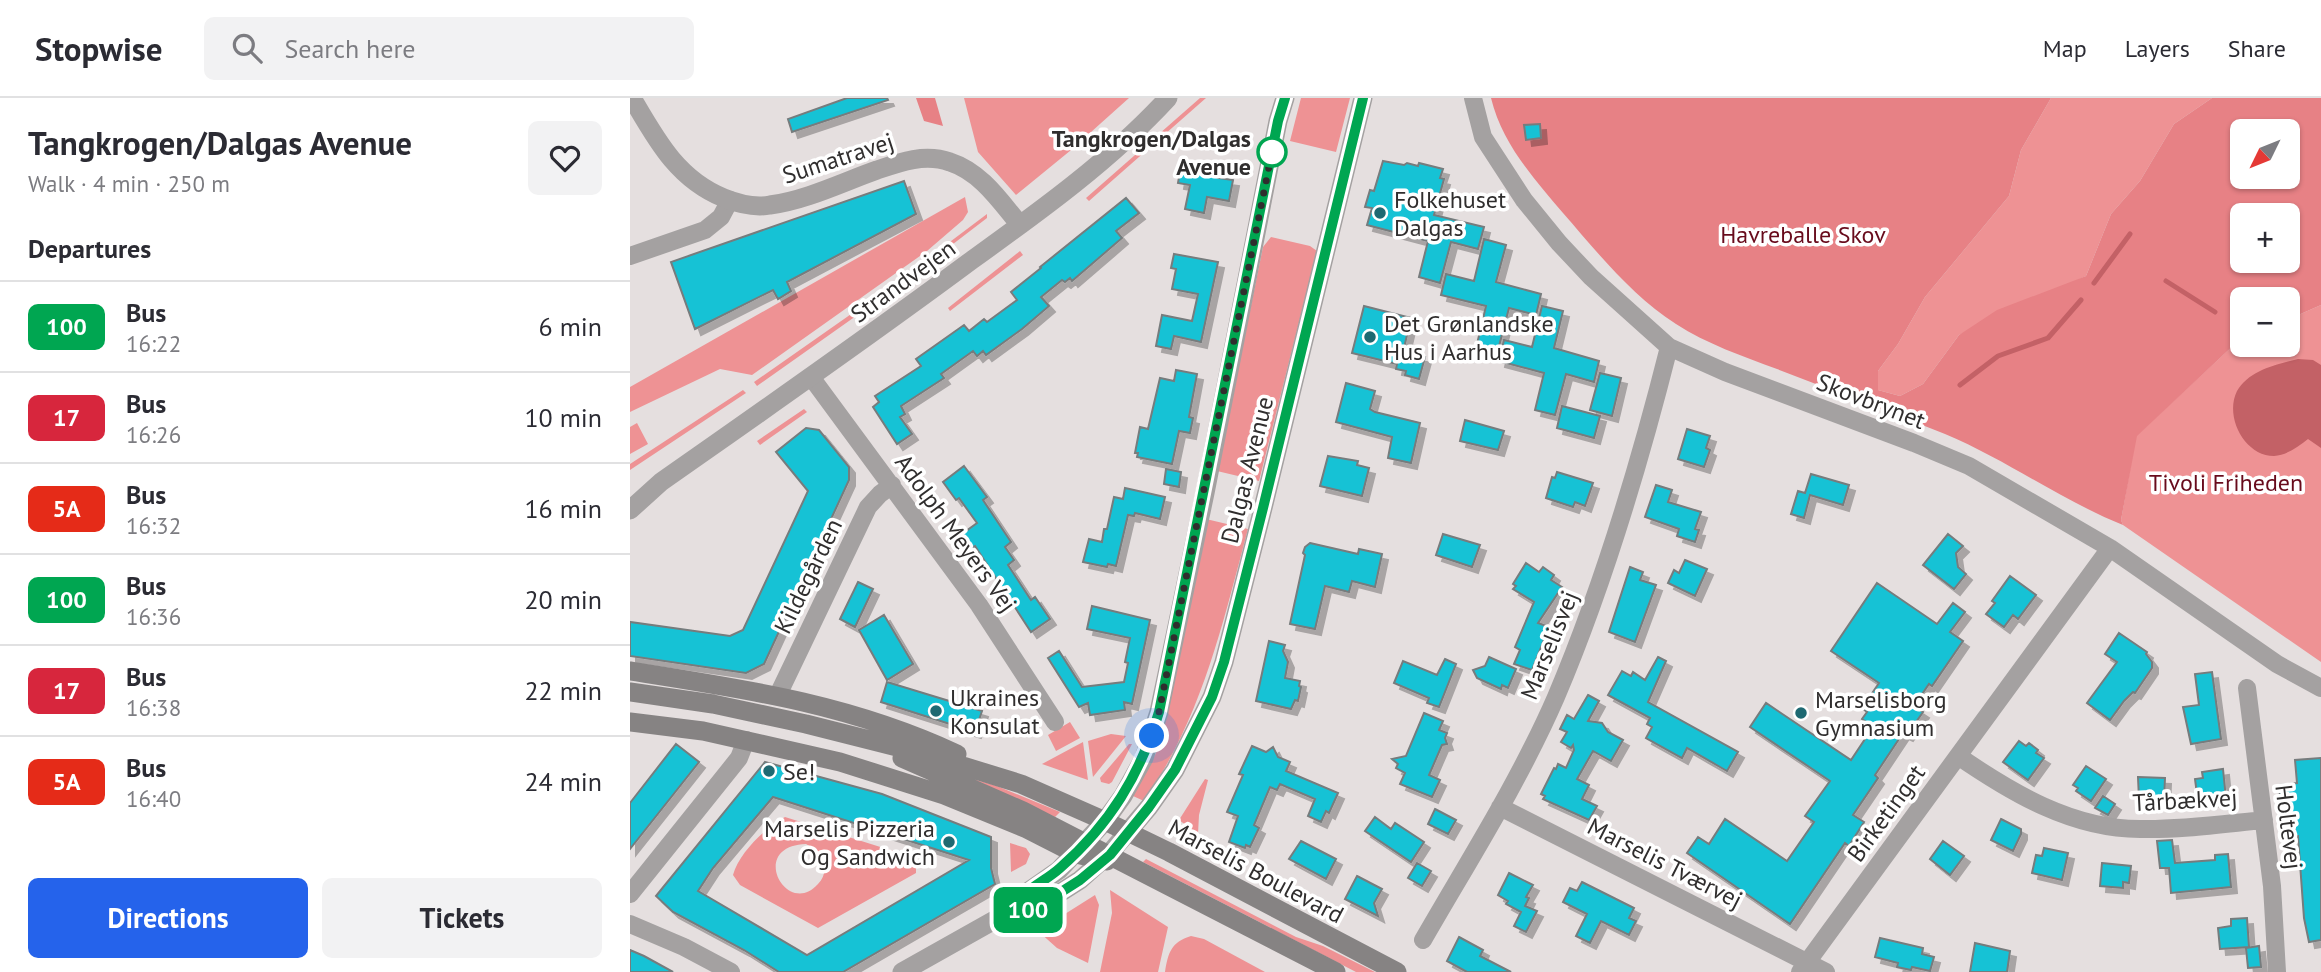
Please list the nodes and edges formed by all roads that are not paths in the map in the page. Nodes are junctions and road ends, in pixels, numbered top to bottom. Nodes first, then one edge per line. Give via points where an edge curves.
1 (632, 98) edge
2 (1285, 98) edge
3 (1363, 98) edge
4 (1474, 98) edge
5 (1167, 100) edge
6 (730, 200) junction
7 (1020, 225) junction
8 (630, 256) edge
9 (1669, 347) junction
10 (811, 377) junction
11 (661, 482) junction
12 (892, 485) junction
13 (630, 493) edge
14 (630, 510) edge
15 (2110, 548) junction
16 (630, 670) edge
17 (2247, 688) dead end
18 (2321, 688) edge
19 (630, 692) edge
20 (778, 695) junction
21 (630, 722) edge
22 (1055, 722) dead end
23 (853, 736) junction
24 (746, 740) junction
25 (1958, 757) junction
26 (1021, 784) junction
27 (1500, 807) junction
28 (2264, 820) junction
29 (1105, 821) junction
30 (1129, 833) junction
31 (1081, 848) junction
32 (1106, 857) junction
33 (630, 894) edge
34 (1007, 913) junction
35 (630, 924) edge
36 (1423, 940) dead end
37 (1804, 967) edge
38 (731, 972) edge
39 (902, 972) edge
40 (1336, 972) edge
41 (1397, 972) edge
42 (1826, 972) edge
43 (2277, 972) edge

1 - 6 street, Sumatravej via 678,169 703,188
2 - 29 street, Dalgas Avenue via 1159,712 1144,758
3 - 30 street, Dalgas Avenue via 1224,662 1185,753
4 - 9 street, Skovbrynet via 1483,137 1524,200 1591,277
5 - 7 street, Strandvejen
6 - 7 street, Sumatravej via 770,205 904,161 940,159 974,174
6 - 8 street via 721,217 705,230
7 - 10 street, Strandvejen
9 - 15 street, Skovbrynet via 1969,466
9 - 27 street, Marselisvej via 1650,424 1587,622 1550,709
10 - 11 street, Strandvejen
10 - 12 street, Adolph Meyers Vej
11 - 13 street, Strandvejen
11 - 14 street, Strandvejen
12 - 20 street, Kildegården via 868,507
12 - 22 street, Adolph Meyers Vej via 979,605
15 - 18 street, Skovbrynet
15 - 25 street, Birketinget
16 - 20 main road
17 - 28 street, Holtevej
19 - 23 main road, Marselis Boulevard via 713,704
20 - 26 main road via 855,714 924,738
21 - 24 main road
23 - 26 main road, Marselis Boulevard
23 - 31 main road, Marselis Boulevard via 1012,806
24 - 31 main road via 840,762 944,795
24 - 33 street via 739,758
25 - 28 street, Tårbækvej via 2022,797 2092,823 2138,830
25 - 37 street, Birketinget
26 - 29 main road, Marselis Boulevard
27 - 36 street, Marselisvej
27 - 37 street, Marselis Tværvej
28 - 43 street, Holtevej
29 - 30 main road, Marselis Boulevard
29 - 31 street, Dalgas Avenue
30 - 32 street, Dalgas Avenue
30 - 41 main road, Marselis Boulevard
31 - 32 main road, Marselis Boulevard
31 - 34 street, Dalgas Avenue
32 - 34 street, Dalgas Avenue via 1036,908
32 - 40 main road, Marselis Boulevard
34 - 39 street
35 - 38 street
37 - 42 street, Marselis Tværvej

